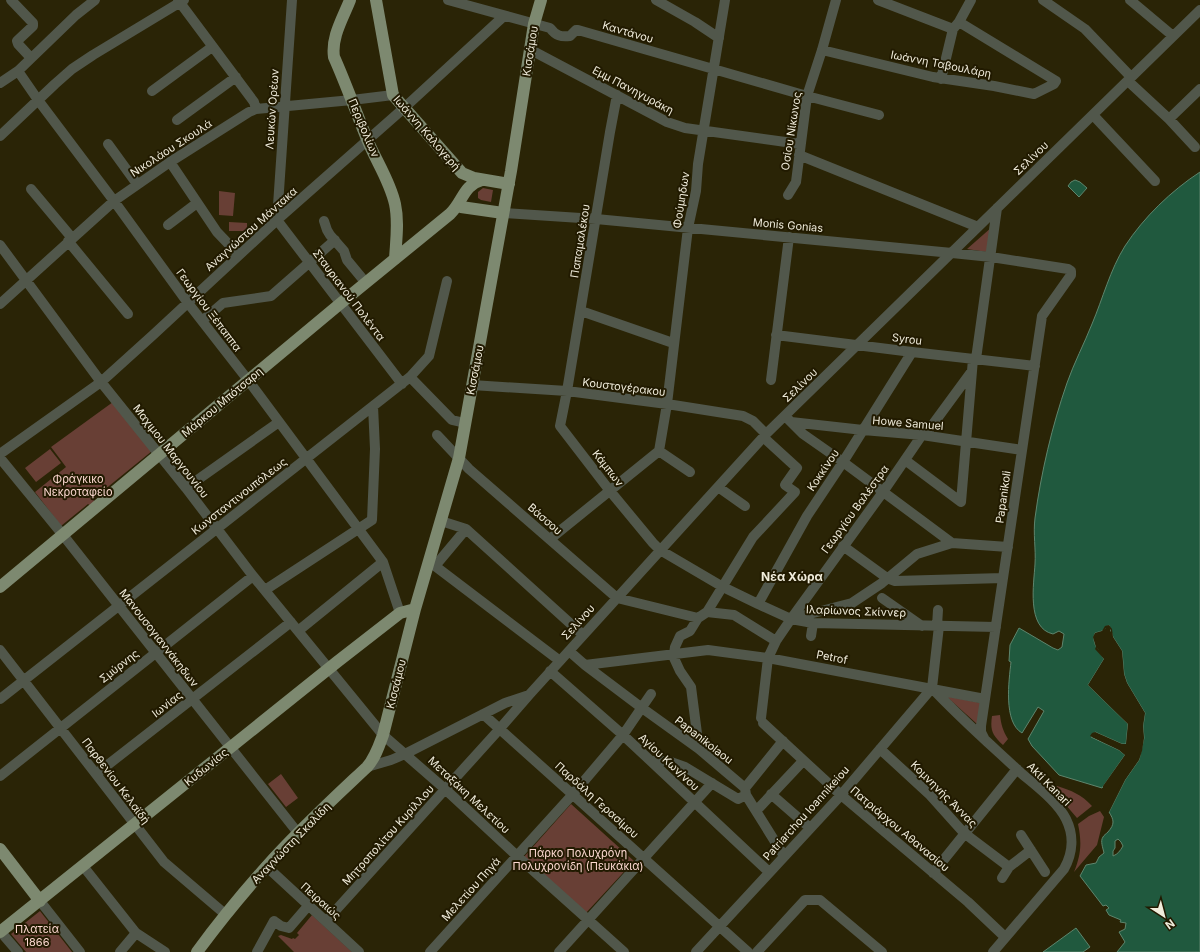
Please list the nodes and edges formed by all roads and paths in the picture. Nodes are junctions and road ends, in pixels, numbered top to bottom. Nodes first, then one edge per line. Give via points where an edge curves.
1 (11, 0) edge
2 (95, 0) edge
3 (292, 0) edge
4 (350, 0) edge
5 (376, 0) edge
6 (448, 0) edge
7 (541, 0) edge
8 (656, 0) edge
9 (725, 0) edge
10 (836, 0) edge
11 (878, 0) edge
12 (971, 0) edge
13 (1044, 0) edge
14 (1130, 0) edge
15 (180, 1) edge
16 (83, 3) edge
17 (467, 3) edge
18 (1200, 10) edge
19 (504, 16) junction
20 (534, 24) junction
21 (956, 26) junction
22 (1173, 36) junction
23 (719, 38) junction
24 (212, 47) junction
25 (531, 50) junction
26 (822, 50) junction
27 (31, 58) junction
28 (714, 68) junction
29 (18, 71) junction
30 (236, 77) junction
31 (941, 79) junction
32 (1130, 79) junction
33 (0, 83) edge
34 (1200, 89) edge
35 (152, 91) dead end
36 (393, 95) junction
37 (617, 95) junction
38 (807, 96) junction
39 (38, 100) junction
40 (352, 100) junction
41 (284, 107) junction
42 (404, 108) junction
43 (256, 109) junction
44 (879, 115) dead end
45 (1093, 115) junction
46 (1169, 119) junction
47 (177, 120) dead end
48 (704, 131) junction
49 (0, 136) edge
50 (367, 141) junction
51 (108, 144) dead end
52 (800, 144) junction
53 (1195, 147) dead end
54 (799, 155) junction
55 (170, 162) junction
56 (462, 173) junction
57 (482, 180) junction
58 (1156, 181) dead end
59 (137, 184) junction
60 (509, 184) junction
61 (31, 189) dead end
62 (466, 191) junction
63 (788, 195) dead end
64 (114, 201) junction
65 (197, 203) junction
66 (460, 207) junction
67 (997, 208) junction
68 (504, 213) junction
69 (445, 218) junction
70 (596, 219) junction
71 (277, 220) junction
72 (324, 222) dead end
73 (168, 225) dead end
74 (978, 227) junction
75 (688, 228) junction
76 (789, 238) junction
77 (70, 240) junction
78 (335, 240) junction
79 (0, 245) edge
80 (952, 253) junction
81 (239, 255) junction
82 (991, 257) junction
83 (395, 259) junction
84 (310, 263) junction
85 (1069, 270) joint
86 (26, 281) junction
87 (447, 281) dead end
88 (366, 283) junction
89 (188, 303) junction
90 (341, 303) junction
91 (0, 304) edge
92 (581, 311) junction
93 (128, 314) dead end
94 (202, 321) junction
95 (776, 335) junction
96 (673, 343) junction
97 (857, 345) junction
98 (912, 352) junction
99 (975, 359) junction
100 (1035, 366) junction
101 (972, 370) junction
102 (410, 377) junction
103 (248, 380) junction
104 (771, 380) dead end
105 (101, 382) junction
106 (402, 384) junction
107 (472, 385) junction
108 (567, 391) junction
109 (666, 404) junction
110 (373, 406) junction
111 (788, 419) junction
112 (279, 422) junction
113 (465, 423) junction
114 (863, 430) junction
115 (437, 434) dead end
116 (765, 435) junction
117 (924, 435) junction
118 (967, 441) junction
119 (1022, 450) junction
120 (659, 452) junction
121 (0, 454) edge
122 (159, 455) junction
123 (0, 458) edge
124 (306, 458) junction
125 (459, 458) junction
126 (906, 460) junction
127 (843, 462) junction
128 (690, 472) dead end
129 (718, 487) junction
130 (186, 488) junction
131 (610, 491) junction
132 (883, 492) junction
133 (745, 506) dead end
134 (441, 521) junction
135 (217, 529) junction
136 (359, 529) junction
137 (466, 529) junction
138 (63, 535) junction
139 (550, 539) junction
140 (952, 543) junction
141 (843, 546) junction
142 (1008, 547) junction
143 (660, 550) junction
144 (383, 562) junction
145 (432, 565) junction
146 (253, 576) junction
147 (887, 578) junction
148 (1003, 578) junction
149 (723, 586) junction
150 (0, 587) edge
151 (265, 590) junction
152 (617, 598) junction
153 (882, 598) dead end
154 (758, 604) junction
155 (119, 606) junction
156 (415, 609) junction
157 (938, 610) dead end
158 (400, 613) junction
159 (702, 615) junction
160 (790, 619) junction
161 (291, 622) junction
162 (813, 623) junction
163 (922, 626) junction
164 (938, 626) junction
165 (996, 627) junction
166 (298, 631) junction
167 (583, 635) junction
168 (811, 636) dead end
169 (776, 641) junction
170 (0, 650) edge
171 (569, 651) junction
172 (156, 653) junction
173 (674, 654) junction
174 (768, 658) junction
175 (560, 661) junction
176 (585, 665) junction
177 (329, 668) junction
178 (550, 671) junction
179 (23, 681) junction
180 (932, 688) junction
181 (651, 694) dead end
182 (529, 695) junction
183 (0, 699) edge
184 (192, 699) junction
185 (985, 699) junction
186 (642, 708) junction
187 (483, 714) junction
188 (762, 721) joint
189 (60, 728) junction
190 (500, 729) junction
191 (383, 735) junction
192 (623, 735) junction
193 (984, 738) junction
194 (783, 741) junction
195 (230, 748) junction
196 (699, 749) junction
197 (880, 749) junction
198 (405, 754) junction
199 (651, 761) junction
200 (803, 761) junction
201 (676, 765) junction
202 (367, 767) junction
203 (1017, 769) junction
204 (96, 774) junction
205 (0, 776) edge
206 (668, 777) junction
207 (712, 783) junction
208 (445, 789) junction
209 (746, 791) junction
210 (573, 794) junction
211 (772, 794) junction
212 (841, 794) junction
213 (695, 802) junction
214 (756, 811) junction
215 (134, 825) junction
216 (810, 828) junction
217 (298, 833) junction
218 (964, 833) junction
219 (1021, 835) dead end
220 (0, 849) edge
221 (1031, 850) junction
222 (517, 856) junction
223 (784, 856) junction
224 (644, 858) junction
225 (83, 866) junction
226 (266, 866) junction
227 (1009, 867) junction
228 (769, 872) junction
229 (1045, 872) dead end
230 (933, 873) junction
231 (1002, 878) dead end
232 (40, 901) junction
233 (308, 906) junction
234 (225, 914) junction
235 (588, 920) junction
236 (326, 921) junction
237 (719, 926) junction
238 (0, 932) edge
239 (136, 933) junction
240 (1005, 937) junction
241 (18, 952) edge
242 (80, 952) edge
243 (120, 952) edge
244 (165, 952) edge
245 (197, 952) edge
246 (257, 952) edge
247 (360, 952) edge
248 (430, 952) edge
249 (559, 952) edge
250 (624, 952) edge
251 (696, 952) edge
252 (748, 952) edge
253 (758, 952) edge
254 (882, 952) edge
255 (993, 952) edge

1 - 27 street via 33,23 17,41
2 - 16 street
3 - 41 street, Λευκών Ορέων
4 - 40 main road, Περιβολίων via 334,40 333,50
5 - 36 main road, Ιωάννη Καλογερή
6 - 17 street, Καντάνου
7 - 20 main road, Κισσάμου
8 - 23 street
9 - 23 street, Φούμηδων
10 - 26 street, Οσίου Νίκωνος
11 - 21 street
12 - 21 street
13 - 32 street via 1085,29
14 - 22 street
15 - 24 street
15 - 39 street via 72,69
16 - 27 street
17 - 19 street, Καντάνου
18 - 22 street, Σελίνου
19 - 20 street, Καντάνου
19 - 42 street, Αναγνώστου Μάντακα
20 - 25 main road, Κισσάμου
20 - 28 street, Καντάνου via 550,28 561,36 570,36 578,30
21 - 31 street
21 - 31 street, Ιωάννη Ταβουλάρη via 1056,81 1034,94
22 - 32 street, Σελίνου
23 - 28 street, Φούμηδων
24 - 30 street
24 - 35 street
25 - 37 street, Εμμ Πανηγυράκη
25 - 60 main road, Κισσάμου
26 - 31 street, Ιωάννη Ταβουλάρη
26 - 38 street, Οσίου Νίκωνος
27 - 29 street
28 - 38 street, Καντάνου
28 - 48 street, Φούμηδων
29 - 33 street
29 - 39 street, Γεωργίου Ξέπαππα
30 - 43 street via 254,102
30 - 47 street
32 - 45 street, Σελίνου
32 - 46 street
34 - 46 street
36 - 40 street, Νικολάου Σκουλά
36 - 42 main road, Ιωάννη Καλογερή
37 - 48 street, Εμμ Πανηγυράκη via 667,122
37 - 70 street, Παπαμαλέκου
38 - 44 street, Καντάνου
38 - 52 street, Οσίου Νίκωνος
39 - 49 street
39 - 64 street, Γεωργίου Ξέπαππα
40 - 41 street, Νικολάου Σκουλά
40 - 50 main road, Περιβολίων
41 - 43 street, Νικολάου Σκουλά
41 - 71 street, Λευκών Ορέων
42 - 50 street, Αναγνώστου Μάντακα
42 - 56 main road, Ιωάννη Καλογερή
43 - 55 street, Νικολάου Σκουλά
45 - 58 street
45 - 67 street, Σελίνου
46 - 53 street
48 - 52 street, Εμμ Πανηγυράκη
48 - 75 street, Φούμηδων via 696,192
50 - 71 street, Αναγνώστου Μάντακα
50 - 83 main road, Περιβολίων via 387,180 395,205
51 - 59 street
52 - 54 street, Οσίου Νίκωνος
54 - 63 street, Οσίου Νίκωνος via 796,182
54 - 74 street
55 - 59 street, Νικολάου Σκουλά
55 - 65 street
56 - 57 main road, Ιωάννη Καλογερή
56 - 62 main road via 468,181
57 - 60 main road, Ιωάννη Καλογερή
57 - 62 main road via 477,181
59 - 64 street, Νικολάου Σκουλά
60 - 68 main road, Κισσάμου
61 - 77 street
62 - 66 main road, Μάρκου Μπότσαρη via 469,197
62 - 69 main road, Μάρκου Μπότσαρη via 458,206
64 - 77 street, Νικολάου Σκουλά
64 - 89 street, Γεωργίου Ξέπαππα
65 - 73 street
65 - 81 street via 217,232
66 - 68 main road
66 - 69 main road, Μάρκου Μπότσαρη
67 - 74 street, Σελίνου
67 - 82 street
68 - 70 street, Monis Gonias
68 - 107 main road, Κισσάμου
69 - 83 main road, Μάρκου Μπότσαρη
70 - 75 street, Monis Gonias
70 - 92 street, Παπαμαλέκου
71 - 81 street, Αναγνώστου Μάντακα
71 - 84 street, Σταυριανού Πολέντα
72 - 78 street via 326,230
74 - 80 street, Σελίνου
75 - 76 street, Monis Gonias
75 - 96 street, Φούμηδων
76 - 80 street, Monis Gonias
76 - 95 street
77 - 86 street, Νικολάου Σκουλά
77 - 93 street
78 - 84 street
78 - 88 street
79 - 86 street, Μαχιμου Mαργουνίου
80 - 82 street, Monis Gonias
80 - 97 street, Σελίνου
81 - 89 street, Αναγνώστου Μάντακα
82 - 85 street, Monis Gonias
82 - 99 street
83 - 88 main road, Μάρκου Μπότσαρη
84 - 90 street, Σταυριανού Πολέντα
84 - 94 street via 271,296 223,303
85 - 100 street, Papanikoli via 1071,275 1042,316
86 - 91 street, Νικολάου Σκουλά
86 - 105 street, Μαχιμου Mαργουνίου
87 - 102 street, Κωνσταντινουπόλεως via 429,356
88 - 90 main road, Μάρκου Μπότσαρη
89 - 94 street, Γεωργίου Ξέπαππα
89 - 105 street, Αναγνώστου Μάντακα
90 - 103 main road, Μάρκου Μπότσαρη
90 - 106 street, Σταυριανού Πολέντα
92 - 96 street
92 - 108 street, Παπαμαλέκου
94 - 103 street, Γεωργίου Ξέπαππα
95 - 97 street, Syrou
95 - 104 street
96 - 109 street, Φούμηδων
97 - 98 street, Syrou
97 - 111 street, Σελίνου
98 - 99 street, Syrou
98 - 114 street, Κοκκίνου
99 - 100 street, Syrou
99 - 101 street
100 - 119 street, Papanikoli
101 - 117 street, Γεωργίου Βαλέστρα
101 - 118 street
102 - 106 street, Κωνσταντινουπόλεως
102 - 113 street via 452,420
103 - 112 street, Γεωργίου Ξέπαππα
103 - 122 main road, Μάρκου Μπότσαρη
105 - 121 street, Αναγνώστου Μάντακα
105 - 122 street, Μαχιμου Mαργουνίου
106 - 110 street, Κωνσταντινουπόλεως
107 - 108 street, Κουστογέρακου
107 - 113 main road, Κισσάμου
108 - 109 street, Κουστογέρακου
108 - 131 street, Κάμπων via 560,426
109 - 116 street, Κουστογέρακου via 743,416 753,421
109 - 120 street, Φούμηδων
110 - 124 street, Κωνσταντινουπόλεως
110 - 136 street via 375,448 372,520
111 - 114 street, Howe Samuel
111 - 116 street, Σελίνου
111 - 127 street via 803,434
112 - 124 street, Γεωργίου Ξέπαππα
112 - 130 street
113 - 125 main road, Κισσάμου
114 - 117 street, Howe Samuel
114 - 127 street, Κοκκίνου
115 - 125 street, Βάσσου
116 - 129 street, Σελίνου
116 - 149 street, Κουστογέρακου via 797,468 785,485 795,492 753,537
117 - 118 street, Howe Samuel
117 - 126 street, Γεωργίου Βαλέστρα
118 - 119 street, Howe Samuel
118 - 126 street via 960,502
119 - 142 street, Papanikoli
120 - 128 street
120 - 131 street
122 - 130 street, Μαχιμου Mαργουνίου
122 - 138 main road, Μάρκου Μπότσαρη
123 - 138 street, Μανουσογιαννάκηδων
124 - 135 street, Κωνσταντινουπόλεως
124 - 136 street, Γεωργίου Ξέπαππα
125 - 134 main road, Κισσάμου
125 - 139 street, Βάσσου
126 - 132 street, Γεωργίου Βαλέστρα
127 - 132 street
127 - 154 street, Κοκκίνου via 807,516
129 - 133 street
129 - 143 street, Σελίνου
130 - 135 street, Μαχιμου Mαργουνίου
131 - 139 street
131 - 143 street, Κάμπων
132 - 140 street
132 - 141 street, Γεωργίου Βαλέστρα
134 - 137 street
134 - 145 main road, Κισσάμου
135 - 146 street, Μαχιμου Mαργουνίου
135 - 155 street, Κωνσταντινουπόλεως
136 - 144 street, Γεωργίου Ξέπαππα
136 - 151 street
137 - 145 street, Κισσάμου
137 - 167 street
138 - 150 main road, Μάρκου Μπότσαρη
138 - 155 street, Μανουσογιαννάκηδων
139 - 152 street, Βάσσου
140 - 142 street
140 - 147 street via 917,554
141 - 147 street
141 - 160 street, Γεωργίου Βαλέστρα
142 - 148 street, Papanikoli
143 - 149 street, Ιλαρίωνος Σκίννερ
143 - 152 street, Σελίνου
144 - 158 street, Γεωργίου Ξέπαππα
144 - 166 street
145 - 156 main road, Κισσάμου
145 - 175 street
146 - 151 street, Μαχιμου Mαργουνίου
146 - 172 street, Σμύρνης
147 - 148 street via 895,581
147 - 160 street via 852,603
148 - 165 street, Papanikoli
149 - 154 street, Ιλαρίωνος Σκίννερ
149 - 159 street
151 - 161 street, Μαχιμου Mαργουνίου
152 - 159 street
152 - 167 street, Σελίνου
153 - 163 street
154 - 160 street, Ιλαρίωνος Σκίννερ
155 - 172 street, Μανουσογιαννάκηδων
155 - 179 street, Κωνσταντινουπόλεως
156 - 158 main road, Κυδωνίας
156 - 191 main road, Κισσάμου
157 - 164 street
158 - 177 main road, Κυδωνίας
159 - 169 street via 734,615
159 - 173 street via 690,631 680,636 674,647
160 - 162 street, Ιλαρίωνος Σκίννερ
160 - 169 street, Γεωργίου Βαλέστρα
161 - 166 street, Μαχιμου Mαργουνίου
161 - 184 street, Ιωνίας
162 - 163 street, Ιλαρίωνος Σκίννερ
162 - 168 street
163 - 164 street, Ιλαρίωνος Σκίννερ
164 - 165 street, Ιλαρίωνος Σκίννερ
164 - 180 street
165 - 185 street, Papanikoli
166 - 177 street, Μαχιμου Mαργουνίου
167 - 171 street, Σελίνου
169 - 174 street, Γεωργίου Βαλέστρα
170 - 179 street, Παρθενίου Κελαϊδή
171 - 175 street, Σελίνου
171 - 176 street, Papanikolaou
172 - 184 street, Μανουσογιαννάκηδων
172 - 189 street, Σμύρνης
173 - 174 street, Petrof via 708,650
173 - 176 street, Petrof
173 - 196 street via 680,671 691,686
174 - 180 street, Petrof
174 - 188 street, Γεωργίου Βαλέστρα
175 - 178 street, Σελίνου
176 - 186 street, Papanikolaou
177 - 191 street, Μαχιμου Mαργουνίου
177 - 195 main road, Κυδωνίας
178 - 182 street, Σελίνου
178 - 192 street, Αγίου Κων/νου
179 - 183 street, Κωνσταντινουπόλεως
179 - 189 street, Παρθενίου Κελαϊδή
180 - 185 street, Petrof
180 - 193 street, Akti Kanari
180 - 197 street, Patriarchou Ioannikeiou
181 - 186 street, Μελετίου Πηγά
182 - 187 street
182 - 190 street, Μητροπολίτου Κυρίλλου
184 - 195 street, Μανουσογιαννάκηδων
184 - 204 street, Ιωνίας
185 - 193 street, Papanikoli via 981,731
186 - 192 street, Μελετίου Πηγά
186 - 196 street, Papanikolaou
187 - 190 street, Παρδάλη Γερασίμου
187 - 198 street
188 - 194 street, Πατριάρχου Αθανασίου
189 - 204 street, Παρθενίου Κελαϊδή
189 - 205 street, Σμύρνης
190 - 208 street, Μητροπολίτου Κυρίλλου
190 - 210 street, Παρδάλη Γερασίμου
191 - 198 street, Μεταξάκη Μελετίου
191 - 202 main road, Αναγνώστη Σκαλίδη via 375,756
192 - 199 street, Αγίου Κων/νου
192 - 210 street, Μελετίου Πηγά
193 - 203 street, Akti Kanari
194 - 200 street, Πατριάρχου Αθανασίου
194 - 209 street
195 - 215 main road, Κυδωνίας
195 - 217 street, Μανουσογιαννάκηδων
196 - 209 street, Papanikolaou
197 - 212 street, Patriarchou Ioannikeiou
197 - 218 street, Κομνηνής Άννας via 928,794
198 - 202 street
198 - 208 street, Μεταξάκη Μελετίου
199 - 201 street via 668,761
199 - 206 street, Αγίου Κων/νου
200 - 211 street
200 - 212 street, Πατριάρχου Αθανασίου
201 - 206 street
201 - 207 street
202 - 217 main road, Αναγνώστη Σκαλίδη
203 - 218 street
203 - 240 street, Akti Kanari via 1057,805 1069,827 1072,844 1064,869
204 - 215 street, Παρθενίου Κελαϊδή
206 - 213 street, Αγίου Κων/νου
207 - 209 street via 738,800
207 - 213 street
208 - 222 street, Μεταξάκη Μελετίου
208 - 236 street, Μητροπολίτου Κυρίλλου
209 - 214 street, Papanikolaou
210 - 222 street, Μελετίου Πηγά
210 - 224 street, Παρδάλη Γερασίμου
211 - 214 street
211 - 216 street
212 - 216 street, Patriarchou Ioannikeiou
212 - 230 street, Πατριάρχου Αθανασίου
213 - 224 street
213 - 228 street, Αγίου Κων/νου
214 - 223 street, Papanikolaou
215 - 225 main road, Κυδωνίας
215 - 234 street, Παρθενίου Κελαϊδή via 164,862
216 - 223 street, Patriarchou Ioannikeiou
217 - 226 main road, Αναγνώστη Σκαλίδη
218 - 227 street, Κομνηνής Άννας
218 - 230 street
219 - 221 street
220 - 232 main road
221 - 227 street
221 - 229 street
222 - 235 street, Μεταξάκη Μελετίου
222 - 248 street, Μελετίου Πηγά
223 - 228 street, Patriarchou Ioannikeiou
224 - 235 street
224 - 237 street, Παρδάλη Γερασίμου
225 - 232 main road, Κυδωνίας
225 - 239 street
226 - 233 street, Πειραιώς
226 - 234 main road, Αναγνώστη Σκαλίδη
227 - 231 street
228 - 237 street, Patriarchou Ioannikeiou
230 - 240 street, Πατριάρχου Αθανασίου
232 - 238 main road, Κυδωνίας
232 - 242 street
233 - 236 street, Πειραιώς
233 - 246 street via 289,928 274,921
234 - 245 main road, Αναγνώστη Σκαλίδη
235 - 249 street
235 - 250 street, Μεταξάκη Μελετίου
236 - 247 street, Πειραιώς
237 - 251 street, Patriarchou Ioannikeiou
237 - 252 street, Παρδάλη Γερασίμου
238 - 241 street
239 - 243 street
239 - 244 street
240 - 255 street, Akti Kanari
253 - 254 street via 805,900 820,900

